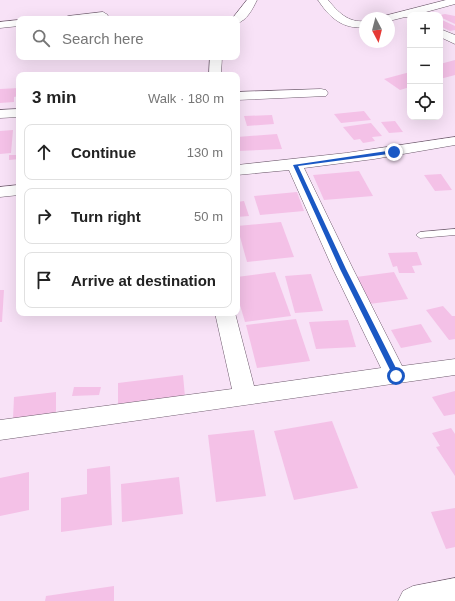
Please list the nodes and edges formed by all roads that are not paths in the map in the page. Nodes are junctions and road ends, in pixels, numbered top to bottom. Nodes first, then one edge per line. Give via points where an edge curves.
1 (252, 0) edge
2 (323, 0) edge
3 (455, 1) edge
4 (415, 12) edge
5 (407, 14) edge
6 (103, 15) dead end
7 (94, 16) edge
8 (240, 17) edge
9 (395, 17) edge
10 (16, 23) edge
11 (359, 24) edge
12 (0, 25) edge
13 (443, 34) edge
14 (455, 40) edge
15 (216, 60) edge
16 (215, 72) edge
17 (321, 93) dead end
18 (240, 96) edge
19 (16, 113) edge
20 (0, 114) edge
21 (455, 141) edge
22 (295, 165) junction
23 (240, 170) edge
24 (16, 190) edge
25 (0, 192) edge
26 (455, 232) edge
27 (420, 235) dead end
28 (225, 316) edge
29 (455, 368) edge
30 (396, 376) junction
31 (246, 397) junction
32 (0, 430) edge
33 (455, 593) edge
34 (413, 601) edge

1 - 8 street
2 - 11 street via 341,20
3 - 4 street
5 - 9 street
6 - 7 street
10 - 12 street
13 - 14 street
15 - 16 street
17 - 18 street
19 - 20 street
21 - 22 street
22 - 23 street
22 - 30 street
24 - 25 street
26 - 27 lane
28 - 31 street
29 - 30 street
30 - 31 street
31 - 32 street
33 - 34 street

